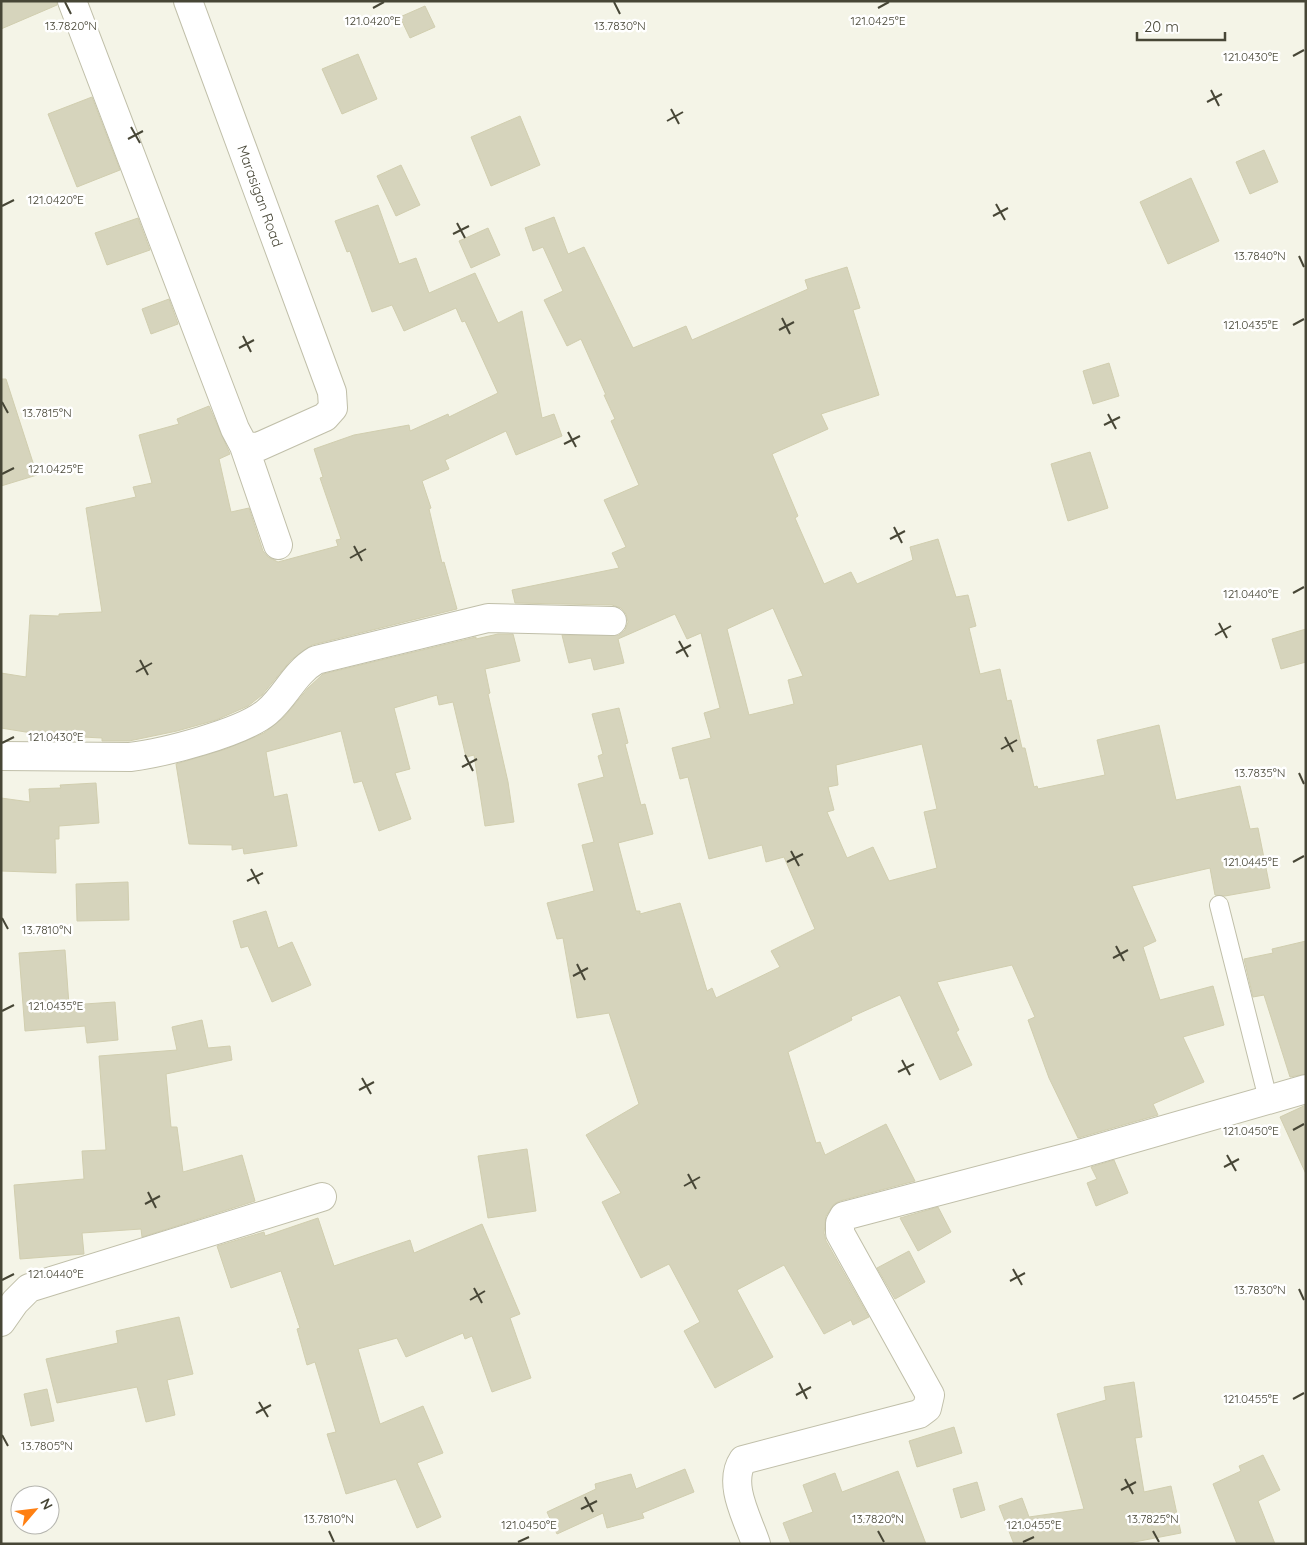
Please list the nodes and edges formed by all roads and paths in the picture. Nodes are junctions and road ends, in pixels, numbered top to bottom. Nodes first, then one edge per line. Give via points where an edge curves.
1 (72, 1) edge
2 (188, 1) edge
3 (244, 446) junction
4 (278, 544) dead end
5 (612, 621) dead end
6 (1, 756) edge
7 (1219, 905) dead end
8 (1306, 1089) edge
9 (1268, 1099) junction
10 (322, 1197) dead end
11 (1, 1322) edge
12 (756, 1544) edge

1 - 3 street
2 - 3 street, Marasigan Road via 332,392 334,408 325,417 258,447
3 - 4 street
5 - 6 street via 488,618 316,660 303,668 267,712 248,724 150,754
7 - 9 lane
8 - 9 street
9 - 12 street via 1076,1155 844,1216 840,1233 930,1395 927,1408 919,1414 743,1460 737,1469 736,1480
10 - 11 street via 29,1288

